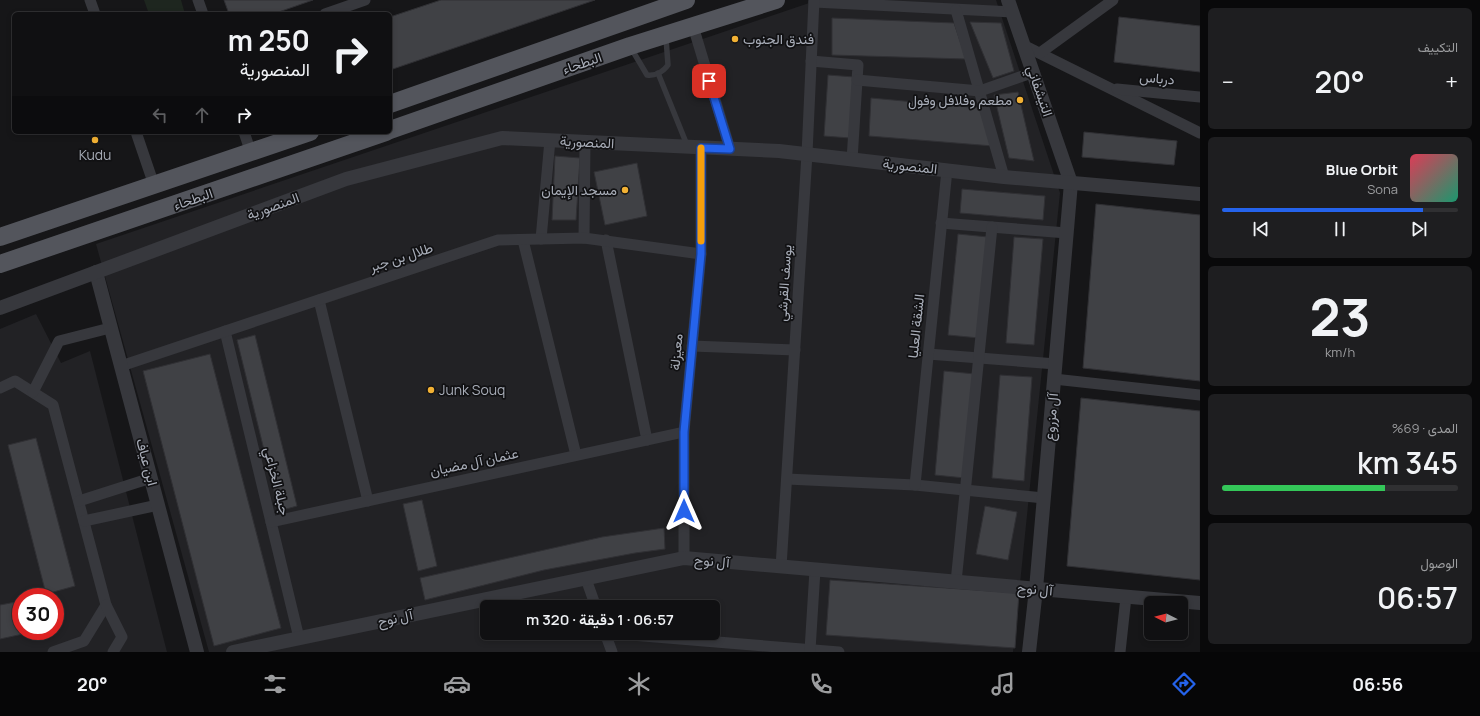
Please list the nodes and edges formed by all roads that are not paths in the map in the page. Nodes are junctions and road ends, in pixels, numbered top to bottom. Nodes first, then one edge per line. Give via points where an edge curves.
1 (90, 0) edge
2 (198, 0) edge
3 (365, 0) edge
4 (686, 0) edge
5 (776, 0) edge
6 (1113, 0) edge
7 (814, 1) edge
8 (1100, 4) edge
9 (1010, 6) edge
10 (956, 10) junction
11 (94, 12) edge
12 (202, 12) edge
13 (331, 12) edge
14 (692, 26) junction
15 (597, 31) junction
16 (666, 35) junction
17 (630, 46) junction
18 (1025, 46) junction
19 (552, 47) junction
20 (613, 52) junction
21 (1040, 53) junction
22 (811, 61) junction
23 (1034, 72) junction
24 (554, 73) junction
25 (658, 74) junction
26 (857, 80) junction
27 (1111, 88) junction
28 (980, 91) junction
29 (1200, 97) edge
30 (392, 103) edge
31 (392, 129) edge
32 (1200, 133) edge
33 (137, 134) edge
34 (245, 134) edge
35 (304, 134) edge
36 (380, 134) edge
37 (550, 140) junction
38 (584, 143) junction
39 (695, 147) junction
40 (730, 149) junction
41 (251, 153) junction
42 (807, 154) junction
43 (852, 160) junction
44 (947, 170) junction
45 (1004, 177) junction
46 (1071, 182) junction
47 (154, 185) junction
48 (1200, 194) edge
49 (941, 223) junction
50 (992, 227) junction
51 (1067, 233) junction
52 (0, 237) edge
53 (584, 238) junction
54 (541, 239) junction
55 (523, 240) junction
56 (606, 240) junction
57 (701, 254) junction
58 (0, 264) edge
59 (96, 272) junction
60 (319, 300) junction
61 (0, 308) edge
62 (110, 328) junction
63 (225, 331) junction
64 (692, 346) junction
65 (795, 350) junction
66 (928, 354) junction
67 (978, 358) junction
68 (1056, 364) junction
69 (121, 366) junction
70 (1054, 379) junction
71 (0, 388) edge
72 (33, 392) junction
73 (1200, 395) edge
74 (684, 432) junction
75 (647, 440) junction
76 (576, 456) junction
77 (151, 478) junction
78 (786, 479) junction
79 (915, 485) junction
80 (964, 490) junction
81 (1044, 498) junction
82 (79, 501) junction
83 (368, 501) junction
84 (158, 505) junction
85 (84, 521) junction
86 (271, 522) junction
87 (684, 558) junction
88 (781, 567) junction
89 (815, 570) junction
90 (586, 579) junction
91 (956, 582) junction
92 (1036, 589) junction
93 (1126, 597) junction
94 (594, 600) edge
95 (1200, 603) edge
96 (106, 605) junction
97 (299, 638) junction
98 (608, 640) edge
99 (690, 640) edge
100 (810, 650) junction
101 (53, 652) edge
102 (113, 652) edge
103 (197, 652) edge
104 (233, 652) edge
105 (612, 652) edge
106 (839, 652) edge
107 (1029, 652) edge
108 (1120, 652) edge

1 - 11 street
2 - 12 street
3 - 13 street
4 - 15 main road, البطحاء
5 - 14 main road, البطحاء
6 - 8 street
7 - 10 street
7 - 22 street, يوسف القرشي
8 - 21 street
9 - 10 street
9 - 18 street, التيشفاني
10 - 28 street
14 - 16 main road, البطحاء
14 - 40 street
15 - 19 main road, البطحاء
15 - 20 main road via 594,42 597,48
16 - 17 main road, البطحاء
16 - 25 lane via 669,61 666,68
17 - 20 main road, البطحاء
17 - 25 lane via 647,75
18 - 21 street
18 - 23 street, التيشفاني
19 - 24 main road via 563,47 567,54 565,65
19 - 30 main road, البطحاء
20 - 24 main road, البطحاء
21 - 27 street
22 - 26 street via 858,65
22 - 42 street, يوسف القرشي
23 - 28 street
23 - 46 street, التيشفاني
24 - 31 main road, البطحاء
25 - 39 lane
26 - 28 street
26 - 43 street
27 - 29 street, درباس
27 - 32 street
28 - 45 street
33 - 47 street
34 - 41 street
35 - 41 main road, البطحاء
36 - 58 main road, البطحاء
37 - 38 street, المنصورية
37 - 54 street
37 - 59 street, المنصورية via 502,138 346,178
38 - 39 street, المنصورية
38 - 53 street
39 - 40 street, المنصورية
39 - 57 street, معيزلة
40 - 42 street, المنصورية
41 - 47 main road, البطحاء
42 - 43 street, المنصورية
42 - 65 street, يوسف القرشي
43 - 44 street, المنصورية
44 - 45 street, المنصورية
44 - 49 street, الشقة العليا
45 - 46 street, المنصورية
46 - 48 street, المنصورية
46 - 51 street, آل مزروع
47 - 52 main road, البطحاء
49 - 50 street
49 - 66 street, الشقة العليا
50 - 51 street
50 - 67 street
51 - 68 street, آل مزروع
53 - 54 street, طلال بن جبر
53 - 56 street, طلال بن جبر
54 - 55 street, طلال بن جبر
55 - 60 street, طلال بن جبر via 498,240
55 - 76 street
56 - 57 street, طلال بن جبر
56 - 75 street
57 - 64 street, معيزلة
59 - 61 street, المنصورية
59 - 62 street, ابن عياف
60 - 63 street, طلال بن جبر
60 - 83 street
62 - 69 street, ابن عياف
62 - 72 street via 59,341
63 - 69 street, طلال بن جبر
63 - 86 street, جبلة الخزاعي
64 - 65 street
64 - 74 street, معيزلة
65 - 78 street, يوسف القرشي
66 - 67 street
66 - 79 street, الشقة العليا
67 - 68 street
67 - 80 street
68 - 70 street, آل مزروع
69 - 77 street, ابن عياف
70 - 73 street
70 - 81 street, آل مزروع
71 - 72 street via 15,381
72 - 82 street via 53,405
74 - 75 street, عثمان آل مضيان
74 - 87 street, معيزلة
75 - 76 street, عثمان آل مضيان
76 - 83 street, عثمان آل مضيان
77 - 82 street
77 - 84 street, ابن عياف
78 - 79 street
78 - 88 street, يوسف القرشي
79 - 80 street
80 - 81 street
80 - 91 street
81 - 92 street, آل مزروع
82 - 85 street
83 - 86 street, عثمان آل مضيان
84 - 85 street
84 - 103 street, ابن عياف
85 - 96 street
86 - 97 street, جبلة الخزاعي
87 - 88 street, آل نوح
87 - 90 street, آل نوح
88 - 89 street, آل نوح
89 - 91 street, آل نوح
89 - 100 street
90 - 94 street
90 - 97 street, آل نوح
91 - 92 street, آل نوح
92 - 93 street, آل نوح
92 - 107 street, آل مزروع
93 - 95 street, آل نوح
93 - 108 street
96 - 101 street via 84,641
96 - 102 street via 122,637
97 - 104 street, آل نوح
98 - 105 street
99 - 100 street
100 - 106 street

